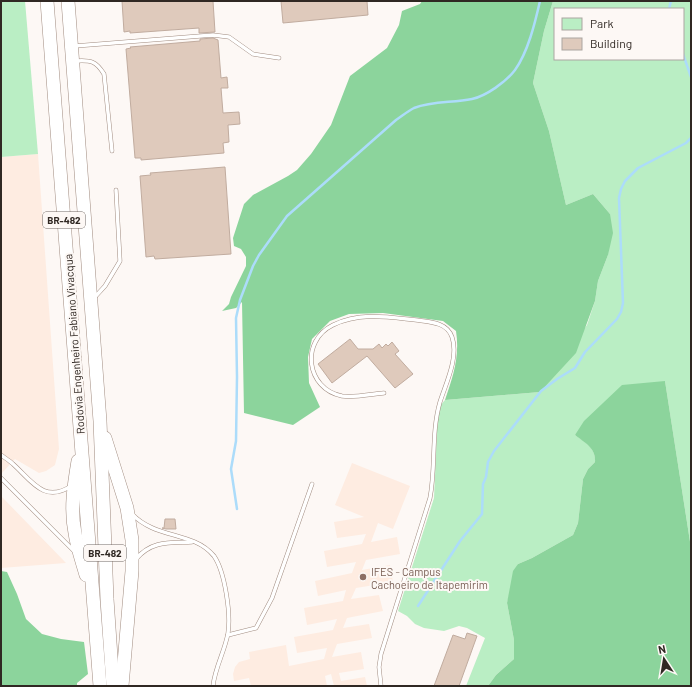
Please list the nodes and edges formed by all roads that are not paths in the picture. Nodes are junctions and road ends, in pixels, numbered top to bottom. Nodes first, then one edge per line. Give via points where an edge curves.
1 (47, 1) edge
2 (68, 1) edge
3 (72, 47) junction
4 (279, 58) dead end
5 (73, 62) junction
6 (112, 152) dead end
7 (116, 190) dead end
8 (91, 301) junction
9 (384, 393) dead end
10 (100, 421) junction
11 (81, 439) junction
12 (1, 455) edge
13 (1, 478) edge
14 (74, 483) junction
15 (312, 484) dead end
16 (127, 508) junction
17 (194, 542) junction
18 (81, 558) junction
19 (132, 565) junction
20 (94, 602) junction
21 (228, 635) junction
22 (100, 686) edge
23 (113, 686) edge
24 (122, 686) edge
25 (213, 686) edge
26 (381, 686) edge

1 - 11 highway, Rodovia Engenheiro Fabiano Vivacqua / BR-482
2 - 3 highway, Rodovia Engenheiro Fabiano Vivacqua / BR-482
3 - 4 lane via 213,35 229,37 253,54
3 - 5 highway, Rodovia Engenheiro Fabiano Vivacqua / BR-482
5 - 6 lane via 89,61 99,65 104,74
5 - 8 highway, Rodovia Engenheiro Fabiano Vivacqua / BR-482
7 - 8 lane via 120,261 105,286
8 - 10 highway, Rodovia Engenheiro Fabiano Vivacqua / BR-482
9 - 26 lane via 341,396 322,385 311,367 313,349 320,335 343,321 370,315 434,323 445,328 453,339 452,362 436,422 430,498 381,654
10 - 16 highway
10 - 23 highway, Rodovia Engenheiro Fabiano Vivacqua / BR-482
11 - 14 highway
11 - 20 highway, Rodovia Engenheiro Fabiano Vivacqua / BR-482
12 - 14 lane via 40,490 58,492
13 - 18 lane
14 - 18 highway via 73,520
15 - 21 lane via 272,598 256,628
16 - 17 lane via 141,522 159,532
16 - 19 highway via 132,540
17 - 19 lane via 156,545 144,552
17 - 21 lane via 205,547 214,556 219,567 228,604
18 - 20 highway
19 - 24 highway
20 - 22 highway, Rodovia Engenheiro Fabiano Vivacqua / BR-482
21 - 25 lane

